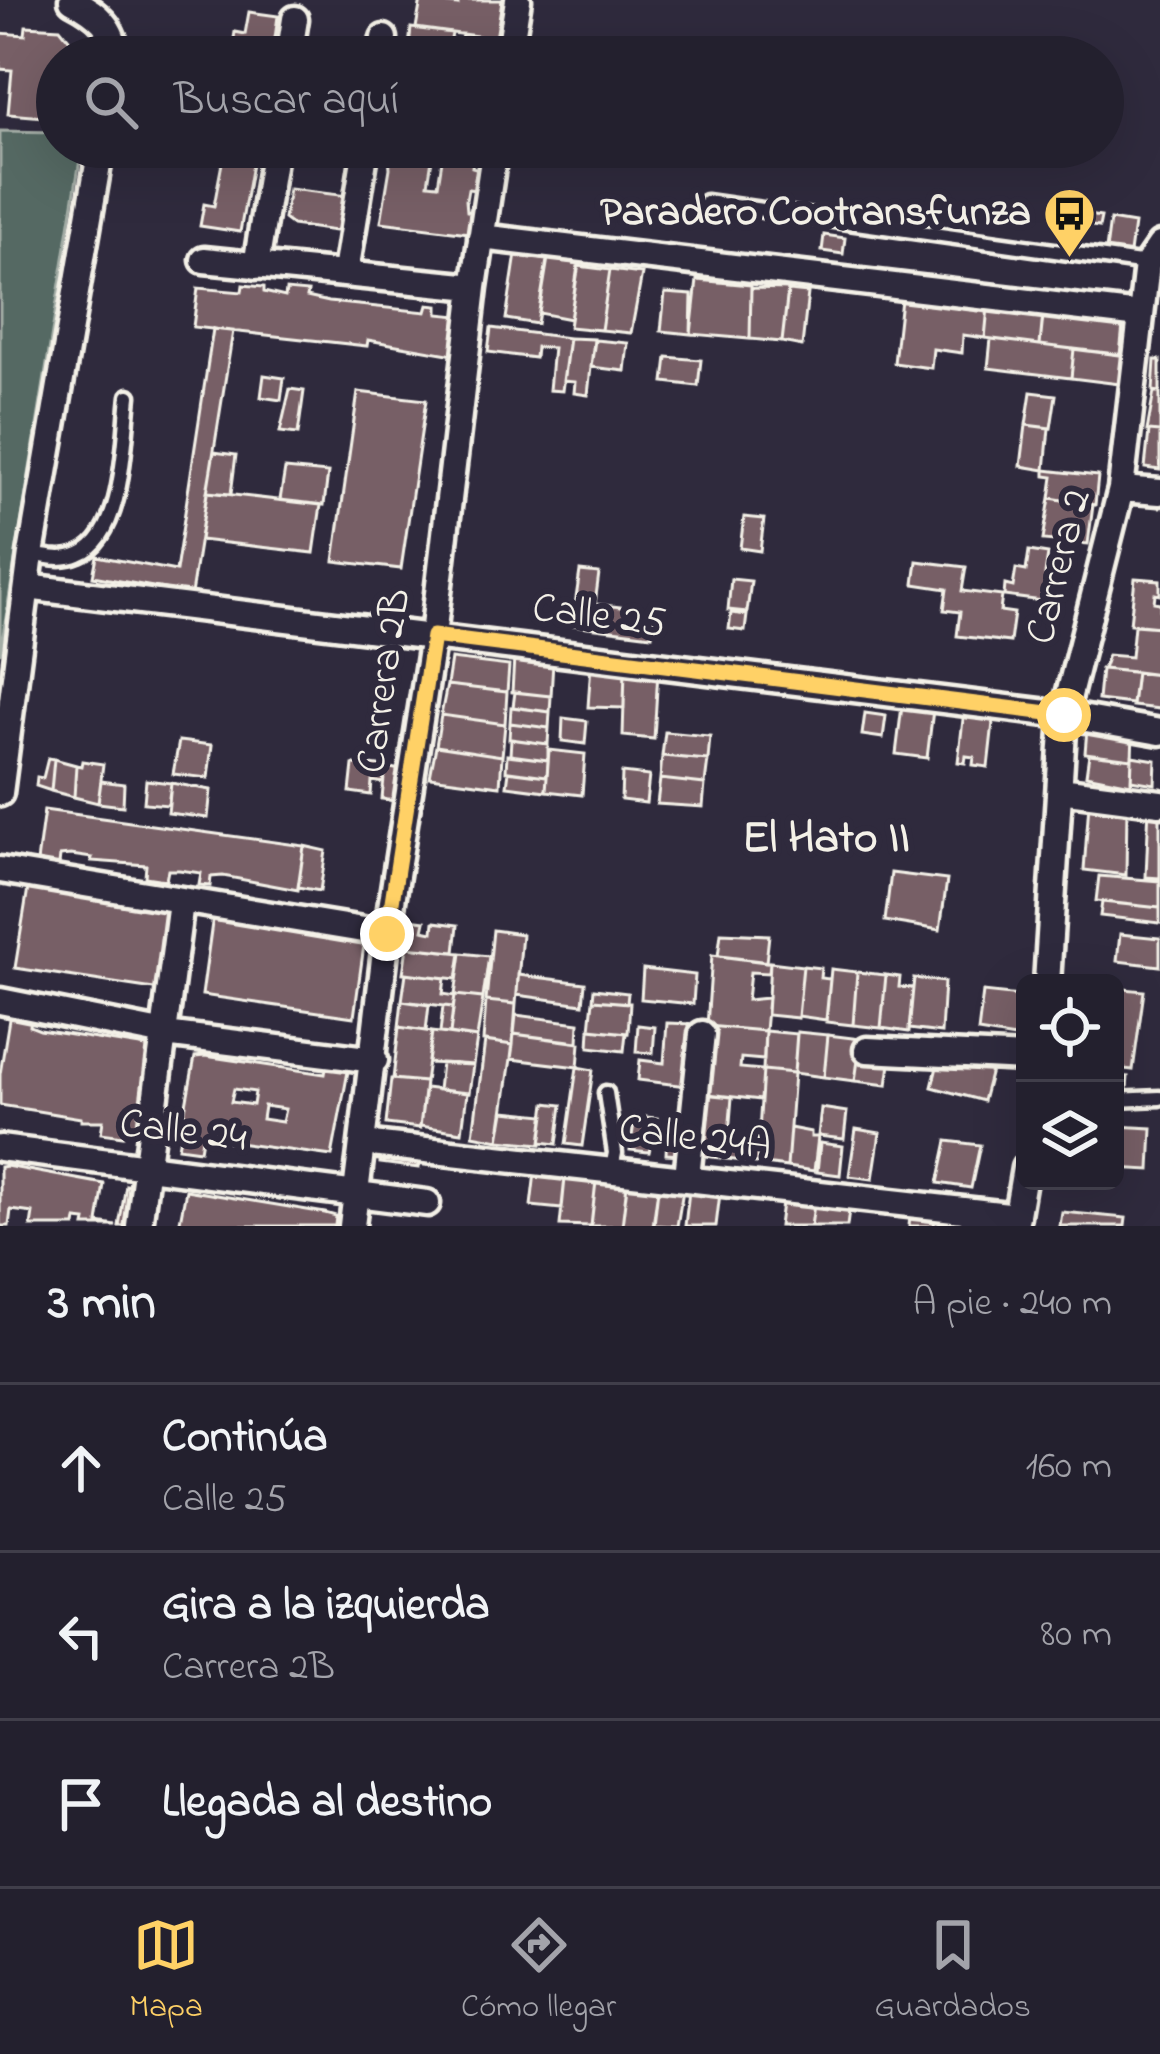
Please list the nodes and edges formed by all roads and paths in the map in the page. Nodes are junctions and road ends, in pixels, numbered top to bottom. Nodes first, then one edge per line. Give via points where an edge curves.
1 (72, 0) edge
2 (518, 0) edge
3 (295, 19) dead end
4 (113, 36) edge
5 (292, 36) edge
6 (512, 36) edge
7 (97, 168) edge
8 (272, 168) edge
9 (363, 168) edge
10 (492, 168) edge
11 (706, 202) dead end
12 (482, 237) junction
13 (1153, 255) edge
14 (204, 260) dead end
15 (256, 266) junction
16 (346, 272) junction
17 (474, 287) junction
18 (1140, 315) junction
19 (129, 396) dead end
20 (1121, 489) junction
21 (1160, 492) edge
22 (31, 554) junction
23 (27, 587) junction
24 (433, 636) junction
25 (1064, 715) junction
26 (1160, 732) edge
27 (1060, 790) junction
28 (0, 793) edge
29 (1160, 803) edge
30 (0, 870) edge
31 (181, 902) junction
32 (387, 934) junction
33 (1048, 974) edge
34 (0, 1001) edge
35 (165, 1034) junction
36 (702, 1034) dead end
37 (867, 1050) dead end
38 (1016, 1058) edge
39 (375, 1060) junction
40 (606, 1093) dead end
41 (1160, 1098) edge
42 (1124, 1100) edge
43 (363, 1143) junction
44 (0, 1148) edge
45 (147, 1166) junction
46 (612, 1168) junction
47 (687, 1177) junction
48 (1021, 1190) edge
49 (357, 1194) junction
50 (428, 1203) dead end
51 (1016, 1221) edge
52 (139, 1226) edge
53 (352, 1226) edge

1 - 4 street via 94,11
2 - 6 street
3 - 5 street
7 - 22 street
8 - 15 street
9 - 16 street
10 - 12 street, Carrera 2B
11 - 13 lane
12 - 17 street, Carrera 2B
12 - 18 street
13 - 18 street, Carrera 2
14 - 15 street
15 - 16 street
16 - 17 street
17 - 24 street, Carrera 2B
18 - 20 street, Carrera 2
19 - 22 lane via 107,526 82,554
20 - 21 street
20 - 25 street, Carrera 2
22 - 23 street
23 - 24 street, Calle 25
23 - 28 street
24 - 25 street, Calle 25
24 - 32 street, Carrera 2B
25 - 26 street, Calle 25
25 - 27 street, Carrera 2
27 - 29 street
27 - 33 street, Carrera 2
30 - 31 street
31 - 32 street
31 - 35 street
32 - 39 street, Carrera 2B
34 - 35 street
35 - 39 street
35 - 45 street
36 - 47 street
37 - 38 street
39 - 43 street, Carrera 2B
40 - 46 lane
41 - 42 lane
43 - 46 street, Calle 24A
43 - 49 street, Carrera 2B
44 - 45 street, Calle 24
45 - 49 street, Calle 24
45 - 52 street
46 - 47 street, Calle 24A
47 - 51 street, Calle 24A
48 - 51 street
49 - 50 street, Calle 24
49 - 53 street, Carrera 2B

